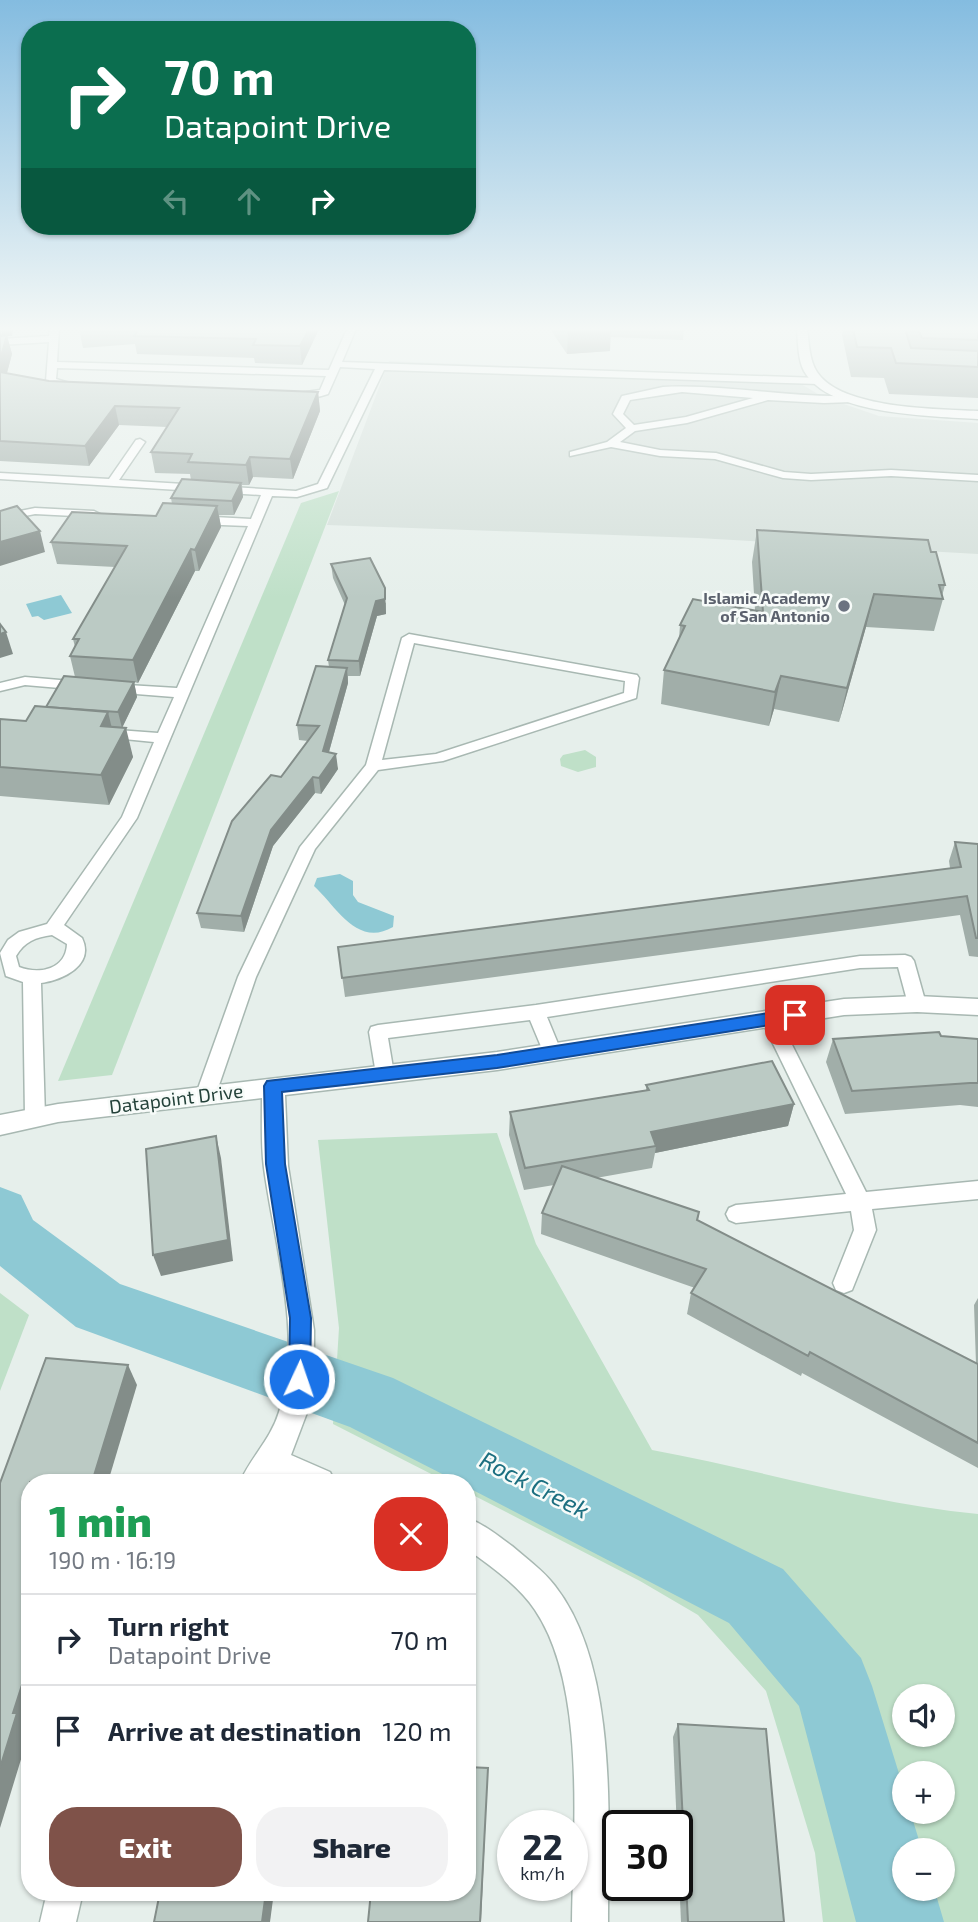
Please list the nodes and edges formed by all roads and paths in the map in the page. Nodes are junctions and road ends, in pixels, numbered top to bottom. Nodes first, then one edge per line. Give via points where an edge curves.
1 (356, 419) edge
2 (622, 419) edge
3 (692, 419) edge
4 (632, 428) junction
5 (140, 442) dead end
6 (611, 444) junction
7 (574, 454) dead end
8 (0, 476) edge
9 (978, 478) edge
10 (111, 484) junction
11 (268, 492) junction
12 (41, 496) junction
13 (104, 515) edge
14 (0, 518) edge
15 (186, 519) edge
16 (255, 523) junction
17 (0, 687) edge
18 (182, 693) junction
19 (95, 733) edge
20 (163, 738) junction
21 (373, 766) junction
22 (52, 929) junction
23 (32, 978) junction
24 (917, 1004) junction
25 (978, 1007) edge
26 (536, 1012) junction
27 (770, 1018) junction
28 (552, 1051) junction
29 (385, 1074) junction
30 (273, 1086) junction
31 (206, 1094) junction
32 (16, 1121) edge
33 (978, 1190) edge
34 (860, 1202) junction
35 (736, 1214) dead end
36 (844, 1283) dead end
37 (264, 1472) edge
38 (476, 1539) edge
39 (63, 1901) edge
40 (58, 1922) edge
41 (590, 1922) edge

1 - 11 lane via 323,486 298,494
2 - 4 lane
3 - 4 lane
4 - 6 lane
5 - 10 lane
6 - 7 lane
6 - 9 lane via 716,456 783,475 891,473
8 - 12 lane
10 - 11 lane
10 - 12 lane
11 - 16 lane
12 - 13 lane
12 - 14 lane
15 - 16 lane
16 - 18 lane
17 - 18 lane via 25,681
18 - 20 lane
19 - 20 lane
20 - 22 lane via 130,818
21 - 21 lane via 438,758 631,695 632,678 410,638
21 - 31 lane via 308,847 247,977
22 - 23 lane via 28,934 7,956 12,971
22 - 23 lane via 76,942 74,959 57,973
23 - 32 lane
24 - 25 street, Datapoint Drive
24 - 26 lane via 905,961 886,960
24 - 27 street, Datapoint Drive via 844,1007
26 - 28 lane
26 - 29 lane via 378,1032
27 - 28 street, Datapoint Drive
27 - 34 lane
28 - 29 street, Datapoint Drive
29 - 30 street, Datapoint Drive
30 - 31 street, Datapoint Drive
30 - 37 street via 276,1164 302,1352 297,1407
31 - 32 street, Datapoint Drive
33 - 34 lane
34 - 35 lane
34 - 36 lane via 864,1230
38 - 41 street via 516,1568 547,1600 562,1627 580,1689 589,1756
39 - 40 street

